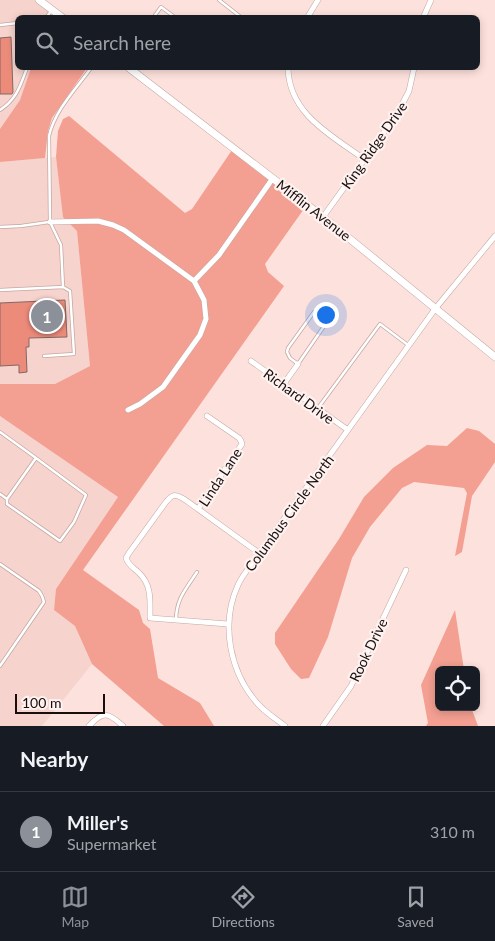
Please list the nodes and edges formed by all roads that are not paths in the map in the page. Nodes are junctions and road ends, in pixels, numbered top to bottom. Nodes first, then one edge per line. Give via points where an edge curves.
1 (41, 0) edge
2 (219, 0) edge
3 (318, 0) edge
4 (431, 0) edge
5 (52, 9) junction
6 (48, 15) edge
7 (59, 15) edge
8 (155, 15) edge
9 (172, 15) edge
10 (238, 15) edge
11 (309, 15) edge
12 (424, 15) edge
13 (15, 24) edge
14 (0, 26) edge
15 (26, 70) edge
16 (89, 70) edge
17 (132, 70) edge
18 (288, 70) edge
19 (414, 70) edge
20 (0, 110) edge
21 (364, 159) junction
22 (273, 178) junction
23 (323, 217) junction
24 (50, 222) junction
25 (0, 227) edge
26 (495, 236) edge
27 (194, 281) junction
28 (63, 287) junction
29 (0, 290) edge
30 (435, 309) junction
31 (409, 345) junction
32 (44, 356) dead end
33 (495, 357) edge
34 (251, 361) dead end
35 (298, 364) junction
36 (284, 385) junction
37 (317, 409) junction
38 (128, 410) dead end
39 (208, 416) dead end
40 (348, 430) junction
41 (0, 432) edge
42 (36, 458) junction
43 (0, 494) edge
44 (7, 499) junction
45 (198, 510) junction
46 (259, 553) junction
47 (0, 564) edge
48 (406, 570) dead end
49 (197, 572) dead end
50 (176, 620) junction
51 (228, 624) junction
52 (0, 666) edge
53 (89, 726) edge
54 (122, 726) edge
55 (285, 726) edge
56 (323, 726) edge

1 - 5 street
2 - 10 lane
3 - 11 street
4 - 12 street
5 - 6 lane
5 - 7 street
8 - 9 lane via 161,7
13 - 14 lane
15 - 20 lane via 18,92
16 - 24 lane via 60,110 49,136
17 - 22 street, Mifflin Avenue
18 - 21 street via 294,96 305,113
19 - 21 street, King Ridge Drive via 406,98
21 - 23 street, King Ridge Drive
22 - 23 street, Mifflin Avenue
22 - 27 street via 219,255
23 - 30 street, Mifflin Avenue
24 - 25 lane
24 - 27 street via 98,221 113,225
24 - 28 lane via 61,245
26 - 30 street, Columbus Circle North
27 - 38 street via 204,300 206,319 200,335 163,387
28 - 29 lane
28 - 32 lane via 70,291 74,354
30 - 31 street, Columbus Circle North
30 - 33 street, Mifflin Avenue
31 - 37 lane via 380,324
31 - 40 street, Columbus Circle North
34 - 36 street, Richard Drive
35 - 35 lane via 290,358 288,348 317,312 329,319
35 - 36 street
36 - 37 street, Richard Drive
37 - 40 street, Richard Drive
39 - 45 street, Linda Lane via 239,438 242,444
40 - 46 street, Columbus Circle North
41 - 42 lane
42 - 44 lane
42 - 44 lane via 86,495 74,522 60,541 7,504
43 - 44 lane
45 - 46 street, Linda Lane
45 - 50 street via 180,497 172,496 126,558 148,586 150,618
46 - 51 street, Columbus Circle North via 237,587
47 - 52 lane via 39,591 44,602
48 - 56 street, Rook Drive via 351,686
49 - 50 lane via 178,602
50 - 51 street
51 - 55 street, Columbus Circle North via 237,670 245,686 258,704
53 - 54 street via 105,715

